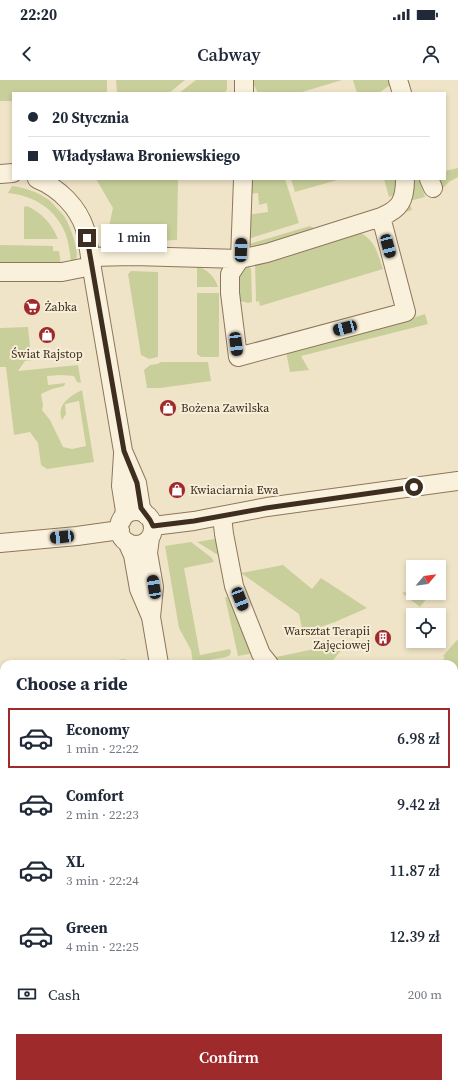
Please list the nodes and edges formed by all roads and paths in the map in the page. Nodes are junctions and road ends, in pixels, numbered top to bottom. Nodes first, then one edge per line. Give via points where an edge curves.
1 (244, 80) edge
2 (398, 80) edge
3 (244, 92) edge
4 (402, 92) edge
5 (12, 173) edge
6 (0, 174) edge
7 (39, 180) edge
8 (243, 180) edge
9 (405, 180) edge
10 (381, 217) junction
11 (240, 259) junction
12 (91, 261) junction
13 (0, 272) edge
14 (124, 451) junction
15 (458, 481) edge
16 (222, 516) junction
17 (149, 526) junction
18 (123, 531) junction
19 (0, 543) edge
20 (151, 617) junction
21 (158, 660) edge
22 (266, 660) edge

1 - 3 street
2 - 4 street
5 - 6 street
7 - 12 street via 62,195 75,210 84,228
8 - 11 street
9 - 10 street via 402,202 389,214
10 - 11 street
10 - 11 street via 406,312 238,357 230,274
11 - 12 street via 133,256
12 - 13 street via 62,272
12 - 14 street
14 - 17 street via 137,483 141,508
14 - 18 street via 121,486 125,511
15 - 16 street
16 - 17 street
16 - 22 street via 234,586 261,654
17 - 18 street via 145,542 139,544 133,545
17 - 18 street via 140,512 133,512 126,515
17 - 20 street via 148,552 154,587
18 - 19 street
18 - 20 street via 133,555 139,589
20 - 21 street

